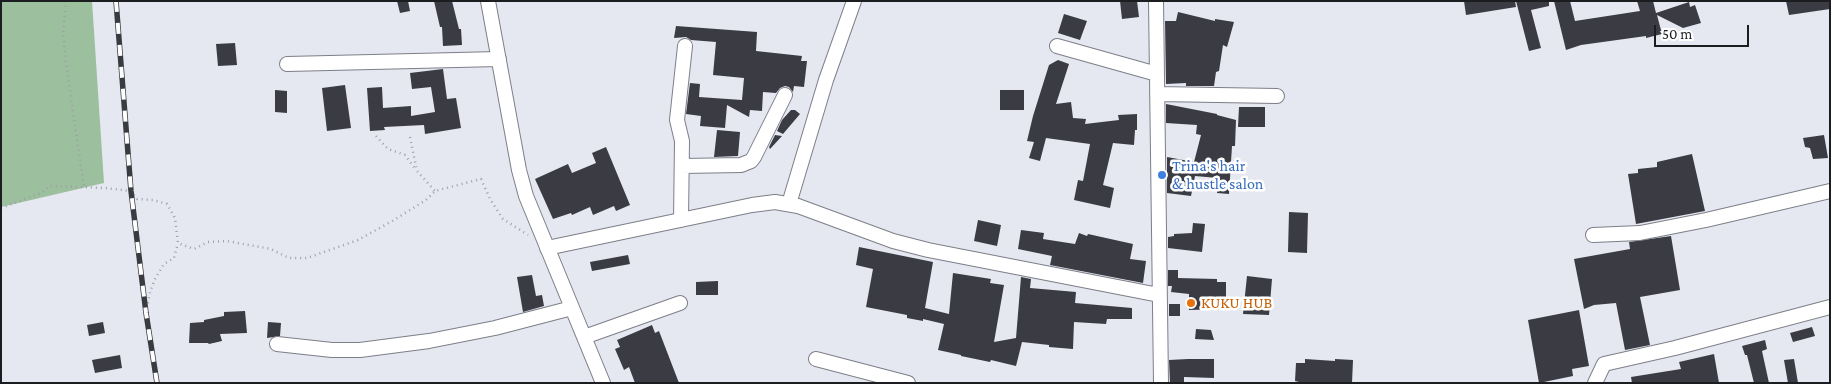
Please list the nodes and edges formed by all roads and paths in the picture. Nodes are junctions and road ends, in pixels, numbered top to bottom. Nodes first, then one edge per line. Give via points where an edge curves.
1 (66, 1) edge
2 (488, 1) edge
3 (854, 1) edge
4 (1156, 1) edge
5 (685, 46) dead end
6 (1057, 46) dead end
7 (498, 59) junction
8 (287, 64) dead end
9 (1157, 74) junction
10 (1157, 94) junction
11 (785, 95) dead end
12 (1277, 96) dead end
13 (376, 136) dead end
14 (410, 137) dead end
15 (682, 166) junction
16 (417, 171) junction
17 (84, 187) junction
18 (435, 191) junction
19 (1830, 191) edge
20 (788, 204) junction
21 (1, 208) edge
22 (681, 220) junction
23 (1593, 234) dead end
24 (178, 243) junction
25 (547, 248) junction
26 (1159, 295) junction
27 (680, 303) dead end
28 (1830, 307) edge
29 (572, 308) junction
30 (146, 313) dead end
31 (584, 337) junction
32 (276, 344) dead end
33 (816, 359) dead end
34 (602, 383) edge
35 (908, 383) edge
36 (1161, 383) edge
37 (1595, 383) edge

1 - 17 path via 63,33
2 - 7 street
3 - 20 street
4 - 9 street
5 - 15 street via 677,120 682,141
6 - 9 street
7 - 8 street
7 - 25 street via 519,170
9 - 10 street
10 - 12 street
10 - 26 street
11 - 15 street via 751,161 741,165
13 - 16 path via 388,149 405,155
14 - 16 path
15 - 22 street
16 - 18 path
17 - 21 path via 50,186 41,193
17 - 24 path via 131,191 137,199 167,204 174,218
18 - 24 path via 426,200 358,240 307,258 289,258 271,249 227,241 208,242 194,249
18 - 25 path via 481,179 503,219
19 - 23 street via 1640,233
20 - 22 street via 752,205
20 - 26 street via 928,250
22 - 25 street
24 - 30 path via 174,258 164,264 155,279
25 - 29 street
26 - 36 street
27 - 31 street
28 - 37 street via 1604,364
29 - 31 street
29 - 32 street via 496,328 360,350
31 - 34 street
33 - 35 street

